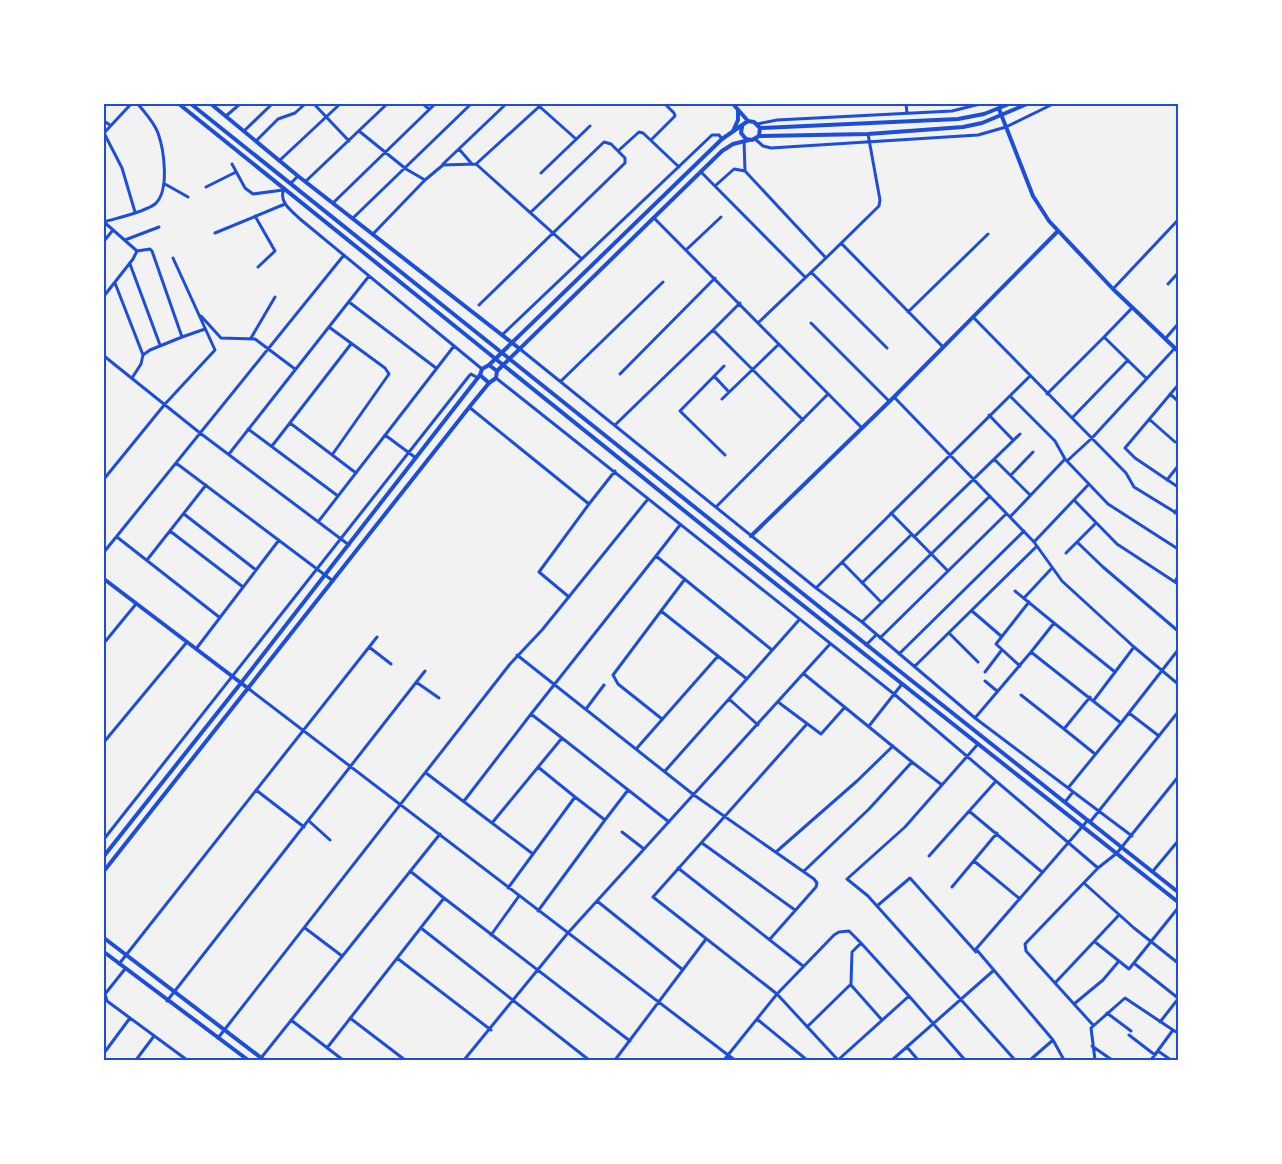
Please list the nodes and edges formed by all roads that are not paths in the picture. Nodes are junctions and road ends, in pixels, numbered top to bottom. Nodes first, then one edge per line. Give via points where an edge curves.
1 (131, 104) edge
2 (138, 104) edge
3 (179, 104) edge
4 (191, 104) edge
5 (211, 104) edge
6 (240, 104) edge
7 (272, 104) edge
8 (305, 104) edge
9 (314, 104) edge
10 (340, 104) edge
11 (387, 104) edge
12 (423, 104) edge
13 (435, 104) edge
14 (471, 104) edge
15 (506, 104) edge
16 (666, 104) edge
17 (731, 104) edge
18 (906, 104) edge
19 (980, 104) edge
20 (1009, 104) edge
21 (1027, 104) edge
22 (1053, 104) edge
23 (540, 105) edge
24 (429, 109) junction
25 (999, 109) junction
26 (738, 110) junction
27 (907, 114) junction
28 (226, 116) junction
29 (1001, 116) junction
30 (326, 117) junction
31 (104, 121) edge
32 (748, 122) junction
33 (110, 126) junction
34 (590, 126) dead end
35 (758, 126) junction
36 (742, 127) junction
37 (1006, 127) junction
38 (244, 131) junction
39 (359, 131) junction
40 (733, 131) junction
41 (868, 134) junction
42 (757, 138) junction
43 (576, 139) junction
44 (722, 139) junction
45 (651, 140) junction
46 (256, 141) junction
47 (349, 141) junction
48 (747, 141) junction
49 (869, 142) junction
50 (458, 149) junction
51 (618, 151) junction
52 (385, 152) junction
53 (279, 161) junction
54 (232, 164) dead end
55 (443, 164) junction
56 (474, 164) junction
57 (679, 167) junction
58 (406, 169) junction
59 (745, 171) junction
60 (236, 172) junction
61 (701, 172) junction
62 (541, 173) dead end
63 (298, 176) junction
64 (425, 180) junction
65 (306, 181) junction
66 (291, 183) junction
67 (165, 184) junction
68 (715, 186) junction
69 (206, 187) dead end
70 (284, 189) junction
71 (188, 197) dead end
72 (334, 202) junction
73 (285, 204) junction
74 (135, 212) junction
75 (531, 212) junction
76 (255, 216) junction
77 (720, 217) dead end
78 (353, 218) junction
79 (654, 218) junction
80 (1178, 220) edge
81 (104, 222) edge
82 (159, 226) dead end
83 (113, 230) junction
84 (555, 232) junction
85 (1057, 232) junction
86 (216, 234) dead end
87 (373, 234) junction
88 (988, 234) dead end
89 (358, 237) junction
90 (124, 240) junction
91 (104, 241) edge
92 (841, 243) junction
93 (352, 244) junction
94 (137, 250) junction
95 (686, 250) junction
96 (344, 255) junction
97 (173, 258) dead end
98 (826, 258) junction
99 (582, 259) junction
100 (130, 264) junction
101 (258, 267) dead end
102 (811, 272) junction
103 (1178, 273) edge
104 (369, 276) junction
105 (805, 277) junction
106 (715, 278) junction
107 (663, 282) dead end
108 (115, 283) junction
109 (1168, 284) dead end
110 (1113, 289) junction
111 (104, 296) edge
112 (275, 297) dead end
113 (349, 302) junction
114 (740, 303) junction
115 (479, 305) dead end
116 (1132, 308) junction
117 (198, 312) junction
118 (908, 312) junction
119 (973, 317) junction
120 (759, 322) junction
121 (811, 323) dead end
122 (1178, 324) edge
123 (329, 327) junction
124 (205, 329) junction
125 (713, 330) junction
126 (502, 335) junction
127 (1104, 336) junction
128 (182, 338) junction
129 (251, 338) junction
130 (1165, 339) junction
131 (511, 342) junction
132 (351, 344) junction
133 (779, 344) junction
134 (160, 345) junction
135 (454, 346) junction
136 (942, 347) junction
137 (887, 348) dead end
138 (269, 349) junction
139 (520, 349) junction
140 (1176, 350) edge
141 (501, 352) junction
142 (143, 355) junction
143 (104, 356) edge
144 (495, 358) junction
145 (510, 359) junction
146 (1128, 360) junction
147 (489, 365) junction
148 (504, 365) junction
149 (724, 366) dead end
150 (436, 368) junction
151 (482, 369) junction
152 (753, 369) junction
153 (295, 370) junction
154 (497, 371) junction
155 (620, 374) dead end
156 (479, 376) junction
157 (714, 376) junction
158 (1030, 376) junction
159 (132, 378) junction
160 (496, 378) junction
161 (1146, 378) junction
162 (561, 381) junction
163 (488, 383) junction
164 (1178, 385) edge
165 (729, 392) junction
166 (828, 394) junction
167 (1048, 394) junction
168 (1170, 394) junction
169 (1010, 396) junction
170 (894, 397) junction
171 (722, 399) dead end
172 (889, 401) junction
173 (1178, 401) edge
174 (165, 404) junction
175 (469, 407) junction
176 (989, 415) junction
177 (1072, 418) junction
178 (1149, 419) junction
179 (803, 420) junction
180 (290, 423) junction
181 (615, 425) junction
182 (862, 428) junction
183 (248, 429) junction
184 (200, 433) junction
185 (1020, 434) dead end
186 (385, 435) junction
187 (1092, 438) junction
188 (1013, 440) junction
189 (1174, 442) dead end
190 (272, 446) junction
191 (408, 452) junction
192 (1033, 452) dead end
193 (229, 454) junction
194 (949, 454) junction
195 (332, 455) junction
196 (725, 455) dead end
197 (417, 458) junction
198 (994, 459) junction
199 (1066, 460) junction
200 (176, 463) junction
201 (1178, 466) edge
202 (615, 472) junction
203 (356, 473) junction
204 (1010, 475) junction
205 (104, 479) edge
206 (974, 479) junction
207 (1167, 480) junction
208 (1089, 484) junction
209 (206, 485) junction
210 (1178, 487) edge
211 (338, 496) junction
212 (990, 496) junction
213 (1030, 496) junction
214 (648, 499) junction
215 (1074, 500) junction
216 (589, 504) junction
217 (716, 508) junction
218 (1178, 508) edge
219 (891, 513) junction
220 (184, 514) junction
221 (1177, 514) edge
222 (1008, 515) junction
223 (318, 522) junction
224 (1095, 524) junction
225 (680, 525) junction
226 (170, 531) junction
227 (1024, 531) junction
228 (117, 536) junction
229 (751, 536) junction
230 (913, 536) junction
231 (341, 539) junction
232 (279, 540) junction
233 (1034, 542) junction
234 (1077, 542) junction
235 (349, 545) junction
236 (744, 546) junction
237 (1037, 546) junction
238 (1178, 549) edge
239 (104, 552) edge
240 (1066, 553) dead end
241 (738, 554) junction
242 (931, 554) junction
243 (656, 556) junction
244 (147, 560) junction
245 (842, 562) junction
246 (1052, 568) junction
247 (317, 569) junction
248 (256, 570) junction
249 (948, 571) junction
250 (325, 576) junction
251 (1178, 576) edge
252 (104, 579) edge
253 (685, 579) junction
254 (333, 581) junction
255 (862, 583) junction
256 (1177, 583) edge
257 (243, 587) junction
258 (816, 588) junction
259 (1015, 591) dead end
260 (569, 597) junction
261 (1024, 598) junction
262 (881, 602) junction
263 (1028, 602) junction
264 (136, 604) junction
265 (661, 611) junction
266 (972, 611) junction
267 (219, 617) junction
268 (800, 620) junction
269 (862, 622) junction
270 (1054, 623) junction
271 (1178, 631) edge
272 (948, 633) junction
273 (876, 634) junction
274 (1001, 636) junction
275 (377, 637) dead end
276 (880, 638) junction
277 (859, 639) junction
278 (188, 642) junction
279 (104, 643) edge
280 (830, 644) junction
281 (866, 645) junction
282 (853, 646) junction
283 (1134, 647) junction
284 (196, 648) junction
285 (369, 648) junction
286 (772, 650) junction
287 (1002, 650) junction
288 (1178, 650) edge
289 (1031, 652) junction
290 (899, 654) junction
291 (518, 656) junction
292 (718, 656) junction
293 (978, 662) dead end
294 (391, 664) dead end
295 (915, 666) junction
296 (1020, 666) junction
297 (1161, 670) junction
298 (425, 671) dead end
299 (985, 672) dead end
300 (1115, 672) junction
301 (804, 674) junction
302 (232, 676) junction
303 (747, 679) junction
304 (985, 681) dead end
305 (416, 682) junction
306 (241, 683) junction
307 (554, 684) junction
308 (902, 684) junction
309 (1178, 684) edge
310 (604, 685) dead end
311 (916, 685) junction
312 (249, 689) junction
313 (911, 691) junction
314 (997, 691) junction
315 (894, 694) junction
316 (1021, 694) dead end
317 (1090, 697) junction
318 (438, 698) dead end
319 (729, 699) junction
320 (1094, 700) junction
321 (778, 702) junction
322 (845, 707) junction
323 (586, 709) junction
324 (1178, 712) edge
325 (1129, 713) junction
326 (531, 714) junction
327 (975, 718) junction
328 (662, 719) junction
329 (1121, 723) junction
330 (758, 725) junction
331 (806, 725) junction
332 (868, 726) junction
333 (1064, 729) junction
334 (303, 730) junction
335 (1159, 736) junction
336 (562, 738) junction
337 (104, 742) edge
338 (978, 744) junction
339 (893, 746) junction
340 (637, 748) junction
341 (1095, 754) junction
342 (968, 757) junction
343 (912, 762) junction
344 (1014, 762) junction
345 (538, 767) junction
346 (351, 768) junction
347 (1009, 769) junction
348 (665, 771) junction
349 (426, 773) junction
350 (1178, 777) edge
351 (996, 780) junction
352 (942, 786) junction
353 (1068, 788) junction
354 (256, 790) junction
355 (628, 790) junction
356 (1073, 792) junction
357 (694, 795) junction
358 (575, 797) junction
359 (464, 801) junction
360 (1064, 802) junction
361 (401, 805) junction
362 (1100, 810) junction
363 (969, 811) junction
364 (726, 817) junction
365 (605, 820) junction
366 (309, 821) junction
367 (1089, 821) junction
368 (492, 822) junction
369 (669, 822) junction
370 (1082, 826) junction
371 (304, 827) junction
372 (622, 832) dead end
373 (997, 833) junction
374 (440, 834) junction
375 (1132, 836) junction
376 (104, 839) edge
377 (330, 840) dead end
378 (1178, 841) edge
379 (1069, 842) junction
380 (702, 843) junction
381 (1122, 847) junction
382 (644, 849) junction
383 (776, 852) junction
384 (1117, 853) junction
385 (533, 854) junction
386 (104, 856) edge
387 (929, 856) dead end
388 (974, 861) junction
389 (678, 868) junction
390 (1098, 868) junction
391 (104, 871) edge
392 (410, 871) junction
393 (804, 871) junction
394 (1042, 872) junction
395 (1153, 872) junction
396 (1084, 883) junction
397 (952, 887) dead end
398 (508, 888) junction
399 (1178, 892) edge
400 (519, 896) junction
401 (444, 898) junction
402 (1020, 899) junction
403 (597, 901) junction
404 (1178, 901) edge
405 (877, 906) junction
406 (1178, 908) edge
407 (795, 910) junction
408 (538, 911) junction
409 (1119, 915) junction
410 (305, 928) junction
411 (420, 928) junction
412 (567, 934) junction
413 (491, 935) junction
414 (104, 938) edge
415 (706, 939) junction
416 (770, 939) junction
417 (1095, 942) junction
418 (1152, 942) junction
419 (861, 943) junction
420 (104, 952) edge
421 (977, 952) junction
422 (126, 955) junction
423 (342, 956) junction
424 (397, 958) junction
425 (1119, 961) junction
426 (1178, 963) edge
427 (119, 964) junction
428 (1135, 964) junction
429 (803, 966) junction
430 (125, 969) junction
431 (683, 970) junction
432 (993, 971) junction
433 (538, 972) junction
434 (1056, 983) junction
435 (851, 984) junction
436 (174, 992) junction
437 (777, 994) junction
438 (909, 996) junction
439 (1178, 999) edge
440 (167, 1001) junction
441 (514, 1001) junction
442 (960, 1001) junction
443 (658, 1002) junction
444 (1074, 1004) junction
445 (1107, 1013) junction
446 (130, 1018) junction
447 (350, 1018) junction
448 (758, 1018) junction
449 (291, 1020) junction
450 (882, 1020) junction
451 (1160, 1022) junction
452 (933, 1025) junction
453 (1094, 1025) junction
454 (807, 1027) junction
455 (224, 1029) junction
456 (491, 1030) junction
457 (1173, 1030) junction
458 (1178, 1033) edge
459 (154, 1036) junction
460 (218, 1038) junction
461 (630, 1040) junction
462 (1053, 1040) junction
463 (1092, 1045) junction
464 (907, 1047) junction
465 (326, 1048) junction
466 (104, 1053) edge
467 (728, 1055) junction
468 (1155, 1055) junction
469 (262, 1059) edge
470 (136, 1060) edge
471 (187, 1060) edge
472 (248, 1060) edge
473 (343, 1060) edge
474 (405, 1060) edge
475 (466, 1060) edge
476 (589, 1060) edge
477 (615, 1060) edge
478 (724, 1060) edge
479 (735, 1060) edge
480 (806, 1060) edge
481 (838, 1060) edge
482 (892, 1060) edge
483 (918, 1060) edge
484 (965, 1060) edge
485 (1015, 1060) edge
486 (1030, 1060) edge
487 (1064, 1060) edge
488 (1096, 1060) edge
489 (1112, 1060) edge
490 (1151, 1060) edge
491 (1171, 1060) edge

1 - 33 street
2 - 67 street via 158,132
3 - 70 street
4 - 66 street
5 - 28 street
6 - 28 street
7 - 38 street
8 - 46 street via 295,113 281,117
9 - 30 street
10 - 30 street
11 - 39 street
12 - 24 street
13 - 24 street
14 - 58 street
15 - 50 street
16 - 45 street via 675,116
17 - 26 street
18 - 27 street
19 - 27 street via 952,111
20 - 25 street
21 - 29 street
22 - 37 street
23 - 43 street
23 - 56 street
24 - 52 street
25 - 29 street
25 - 35 street via 958,119
26 - 32 street
26 - 40 street
27 - 35 street via 777,120
28 - 38 street
29 - 37 street
29 - 41 street via 968,127
30 - 47 street
30 - 53 street
31 - 33 street
32 - 35 street
32 - 36 street
33 - 74 street via 104,133 122,168
34 - 43 street
35 - 42 street
36 - 40 street
36 - 48 street via 741,133
37 - 49 street via 978,135
37 - 85 street via 1033,196
38 - 46 street
39 - 47 street
39 - 52 street
40 - 44 street
41 - 42 street
41 - 49 street
42 - 48 street
42 - 49 street via 763,146 771,148
43 - 62 street
44 - 57 street via 719,135 712,135
44 - 131 street
45 - 51 street via 639,132
45 - 57 street
46 - 53 street
47 - 65 street
48 - 59 street
48 - 61 street via 722,151
49 - 92 street via 879,206
50 - 55 street
50 - 56 street
51 - 75 street via 604,142
51 - 84 street via 626,158 625,163
52 - 58 street
52 - 72 street
53 - 63 street
54 - 60 street
55 - 56 street
55 - 64 street
56 - 75 street
57 - 99 street
58 - 64 street
58 - 78 street
59 - 68 street via 734,169
59 - 98 street
60 - 69 street
60 - 70 street via 245,188 253,194
61 - 68 street
61 - 79 street
63 - 65 street
63 - 66 street
64 - 87 street
65 - 72 street
66 - 70 street
66 - 89 street
67 - 71 street
67 - 74 street via 156,203
68 - 105 street
70 - 73 street
70 - 93 street
72 - 78 street
73 - 76 street
73 - 96 street
74 - 81 street
75 - 84 street
76 - 86 street
76 - 101 street via 275,251
77 - 95 street
78 - 87 street
79 - 95 street
79 - 139 street
80 - 110 street
81 - 83 street
82 - 90 street
83 - 90 street
83 - 91 street
84 - 99 street
84 - 115 street
85 - 110 street
85 - 119 street
87 - 126 street
88 - 118 street
89 - 93 street
89 - 141 street
90 - 94 street
92 - 98 street
92 - 118 street
93 - 144 street
94 - 100 street
94 - 128 street via 152,251
95 - 106 street
96 - 104 street
96 - 138 street
97 - 117 street
98 - 102 street
99 - 126 street
100 - 108 street
100 - 134 street
102 - 105 street
102 - 137 street
103 - 109 street
104 - 113 street
104 - 135 street
105 - 120 street
106 - 114 street
106 - 155 street
107 - 162 street
108 - 111 street
108 - 142 street
110 - 116 street
112 - 129 street
113 - 123 street
113 - 150 street
114 - 120 street
114 - 125 street
116 - 127 street
116 - 130 street
117 - 124 street
117 - 129 street via 221,338
118 - 136 street
119 - 136 street
119 - 158 street
120 - 133 street
121 - 172 street
122 - 130 street
123 - 132 street
123 - 153 street
124 - 128 street
124 - 174 street via 215,350
125 - 152 street
125 - 181 street
126 - 131 street
127 - 146 street
127 - 167 street
128 - 134 street
129 - 138 street
130 - 140 street
131 - 139 street
131 - 141 street
132 - 180 street
132 - 195 street via 389,374
133 - 152 street
133 - 166 street
134 - 142 street
135 - 150 street
135 - 151 street
136 - 170 street
138 - 153 street
138 - 184 street
139 - 145 street
139 - 162 street
140 - 161 street
141 - 144 street
141 - 145 street
142 - 159 street
143 - 159 street
144 - 147 street
144 - 148 street
145 - 148 street
145 - 236 street
146 - 161 street
146 - 177 street
147 - 151 street
147 - 154 street
148 - 154 street
148 - 241 street
149 - 157 street
150 - 186 street
151 - 156 street
152 - 165 street
152 - 179 street
153 - 183 street
154 - 160 street
156 - 163 street
156 - 191 street via 469,376
156 - 197 street
157 - 165 street
157 - 196 street via 680,411
158 - 167 street
158 - 169 street
159 - 174 street
160 - 163 street
160 - 202 street
161 - 187 street
162 - 181 street
163 - 175 street
164 - 168 street
165 - 171 street
166 - 179 street
166 - 182 street
167 - 177 street
168 - 173 street
168 - 178 street
169 - 176 street
169 - 199 street via 1055,442
170 - 172 street
170 - 194 street
172 - 182 street
174 - 184 street
174 - 205 street
175 - 216 street
175 - 254 street
176 - 188 street
176 - 194 street
177 - 187 street
178 - 189 street
178 - 207 street via 1125,448
179 - 217 street
180 - 190 street
180 - 195 street
181 - 217 street
182 - 229 street
183 - 190 street
183 - 193 street
184 - 193 street
184 - 200 street
185 - 188 street
186 - 191 street
186 - 203 street
187 - 199 street
187 - 221 street via 1126,473 1134,487
188 - 198 street
190 - 211 street
191 - 197 street
191 - 231 street
192 - 204 street
193 - 223 street
194 - 206 street
194 - 219 street
195 - 203 street
197 - 235 street
198 - 204 street
198 - 206 street
199 - 208 street
199 - 213 street
200 - 209 street
200 - 228 street
201 - 207 street
202 - 214 street
202 - 216 street
203 - 211 street
204 - 213 street
206 - 212 street
206 - 230 street
207 - 210 street
208 - 215 street
208 - 238 street via 1113,508
209 - 220 street
209 - 232 street
211 - 223 street
212 - 222 street
212 - 242 street
213 - 222 street
214 - 225 street
214 - 260 street
215 - 224 street
215 - 233 street
216 - 260 street via 539,572
217 - 229 street
218 - 221 street
219 - 230 street
219 - 245 street
220 - 226 street
220 - 248 street
222 - 227 street
222 - 249 street
223 - 231 street
224 - 234 street
224 - 256 street via 1117,544
225 - 243 street
225 - 268 street
226 - 244 street
226 - 257 street
227 - 233 street
227 - 290 street
228 - 239 street
228 - 244 street
229 - 258 street
230 - 242 street
230 - 255 street
231 - 235 street
231 - 247 street
232 - 247 street
232 - 248 street
233 - 237 street
234 - 240 street
234 - 271 street
235 - 250 street
236 - 241 street
236 - 277 street
237 - 246 street
237 - 266 street
241 - 282 street
242 - 249 street
242 - 262 street
243 - 253 street
243 - 307 street
244 - 267 street
245 - 255 street
245 - 258 street
246 - 261 street
246 - 283 street
247 - 250 street
247 - 302 street
248 - 257 street
249 - 276 street
250 - 254 street
250 - 306 street
251 - 256 street
252 - 264 street
253 - 265 street
253 - 286 street
254 - 312 street
255 - 262 street
257 - 267 street
258 - 269 street
259 - 261 street
260 - 291 street
261 - 263 street
262 - 269 street
263 - 270 street
263 - 274 street
264 - 278 street
264 - 279 street
265 - 292 street
265 - 328 street via 613,675 618,684
266 - 272 street
266 - 274 street
267 - 284 street
268 - 280 street
268 - 286 street
269 - 273 street
270 - 289 street
270 - 300 street
272 - 293 street
272 - 295 street
273 - 276 street
273 - 281 street
274 - 287 street via 996,644
275 - 285 street
276 - 290 street
277 - 281 street
277 - 282 street
278 - 284 street
278 - 337 street
280 - 301 street
280 - 315 street
281 - 311 street
282 - 308 street
283 - 297 street
283 - 300 street
284 - 302 street
285 - 294 street
285 - 334 street
286 - 303 street
287 - 296 street
287 - 299 street
288 - 297 street
289 - 296 street
289 - 317 street
290 - 295 street
291 - 307 street
291 - 349 street
292 - 303 street
292 - 328 street
295 - 327 street
296 - 314 street
297 - 309 street
297 - 325 street
298 - 305 street
300 - 320 street
301 - 321 street
301 - 322 street
302 - 306 street
302 - 376 street
303 - 319 street
304 - 314 street
305 - 318 street
305 - 346 street
306 - 312 street
306 - 386 street
307 - 323 street
307 - 326 street
308 - 313 street
308 - 315 street
310 - 323 street
311 - 313 street
311 - 344 street
312 - 334 street
312 - 391 street
313 - 338 street
314 - 327 street
315 - 332 street
315 - 342 street
316 - 333 street
317 - 320 street
317 - 333 street
319 - 330 street
319 - 348 street
320 - 329 street
321 - 330 street
321 - 331 street
322 - 331 street via 821,734
322 - 332 street
323 - 340 street
324 - 335 street
325 - 329 street
325 - 335 street
326 - 336 street
326 - 359 street
327 - 353 street
328 - 340 street
329 - 341 street
330 - 357 street
331 - 364 street
332 - 339 street
333 - 341 street
334 - 346 street
334 - 354 street
335 - 362 street
336 - 345 street
336 - 355 street
338 - 342 street
338 - 347 street
339 - 343 street
339 - 383 street
340 - 348 street
341 - 353 street
342 - 351 street
342 - 352 street
343 - 352 street
343 - 393 street via 864,815
344 - 347 street
344 - 360 street
345 - 358 street
345 - 368 street
346 - 361 street
346 - 366 street
347 - 370 street
348 - 357 street
349 - 359 street
349 - 361 street
350 - 375 street
351 - 363 street
351 - 379 street
352 - 405 street via 905,827 847,879
353 - 356 street
354 - 371 street
354 - 422 street
355 - 365 street
355 - 369 street
356 - 360 street
356 - 362 street
357 - 364 street
357 - 369 street
358 - 365 street
358 - 385 street
359 - 368 street
360 - 367 street
361 - 374 street
361 - 410 street
362 - 367 street
362 - 375 street
363 - 373 street
363 - 387 street
364 - 380 street
364 - 383 street
365 - 408 street
366 - 371 street
366 - 377 street
367 - 370 street
367 - 381 street
368 - 385 street
369 - 382 street
370 - 379 street
370 - 384 street
371 - 436 street
372 - 382 street
373 - 388 street
373 - 394 street
374 - 392 street
374 - 398 street
375 - 381 street
378 - 395 street
379 - 390 street
379 - 394 street
380 - 389 street
380 - 407 street
381 - 384 street
381 - 395 street
382 - 403 street
383 - 393 street
384 - 390 street
384 - 404 street
385 - 398 street
388 - 397 street
388 - 402 street
389 - 415 street via 653,897
389 - 416 street
390 - 396 street
392 - 401 street
392 - 423 street
393 - 407 street via 817,883
394 - 402 street
395 - 399 street
396 - 409 street
396 - 434 street via 1024,948
398 - 400 street
400 - 408 street
400 - 413 street
401 - 411 street
401 - 413 street
402 - 421 street via 976,949
403 - 412 street
403 - 431 street
405 - 421 street via 910,878
405 - 442 street
406 - 418 street
407 - 416 street
408 - 412 street
409 - 417 street
409 - 418 street
410 - 423 street
410 - 455 street
411 - 424 street
411 - 441 street
412 - 433 street
412 - 443 street
413 - 433 street
414 - 422 street
415 - 431 street
415 - 437 street
416 - 429 street
417 - 425 street
417 - 434 street
418 - 426 street
418 - 428 street
419 - 429 street via 849,931 839,932
419 - 435 street via 852,952
419 - 438 street
420 - 427 street
421 - 432 street
422 - 427 street
422 - 436 street
423 - 449 street
424 - 447 street
424 - 456 street
425 - 428 street via 1129,969
425 - 444 street via 1103,980
427 - 430 street
428 - 439 street
429 - 437 street
430 - 440 street
430 - 446 street via 105,994
431 - 443 street
432 - 442 street
432 - 462 street
433 - 441 street
433 - 461 street
434 - 444 street
435 - 450 street
435 - 454 street
436 - 440 street
436 - 455 street
437 - 448 street
437 - 454 street
438 - 450 street
438 - 452 street
439 - 451 street
440 - 460 street
441 - 456 street
441 - 476 street
442 - 452 street
442 - 485 street
443 - 461 street
443 - 467 street
444 - 453 street
445 - 451 street via 1125,998
445 - 453 street
445 - 468 street
446 - 459 street
446 - 466 street
447 - 465 street
447 - 474 street
448 - 467 street
448 - 480 street
449 - 465 street
449 - 469 street
450 - 481 street
451 - 457 street
452 - 464 street
452 - 484 street
453 - 463 street via 1090,1031
454 - 481 street
455 - 460 street
455 - 469 street
456 - 475 street
457 - 458 street
457 - 468 street
459 - 470 street
459 - 471 street
460 - 472 street
461 - 477 street
462 - 486 street
462 - 487 street
463 - 488 street
463 - 489 street
464 - 482 street
464 - 483 street
465 - 473 street
467 - 478 street
467 - 479 street
468 - 490 street
468 - 491 street via 1158,1051

